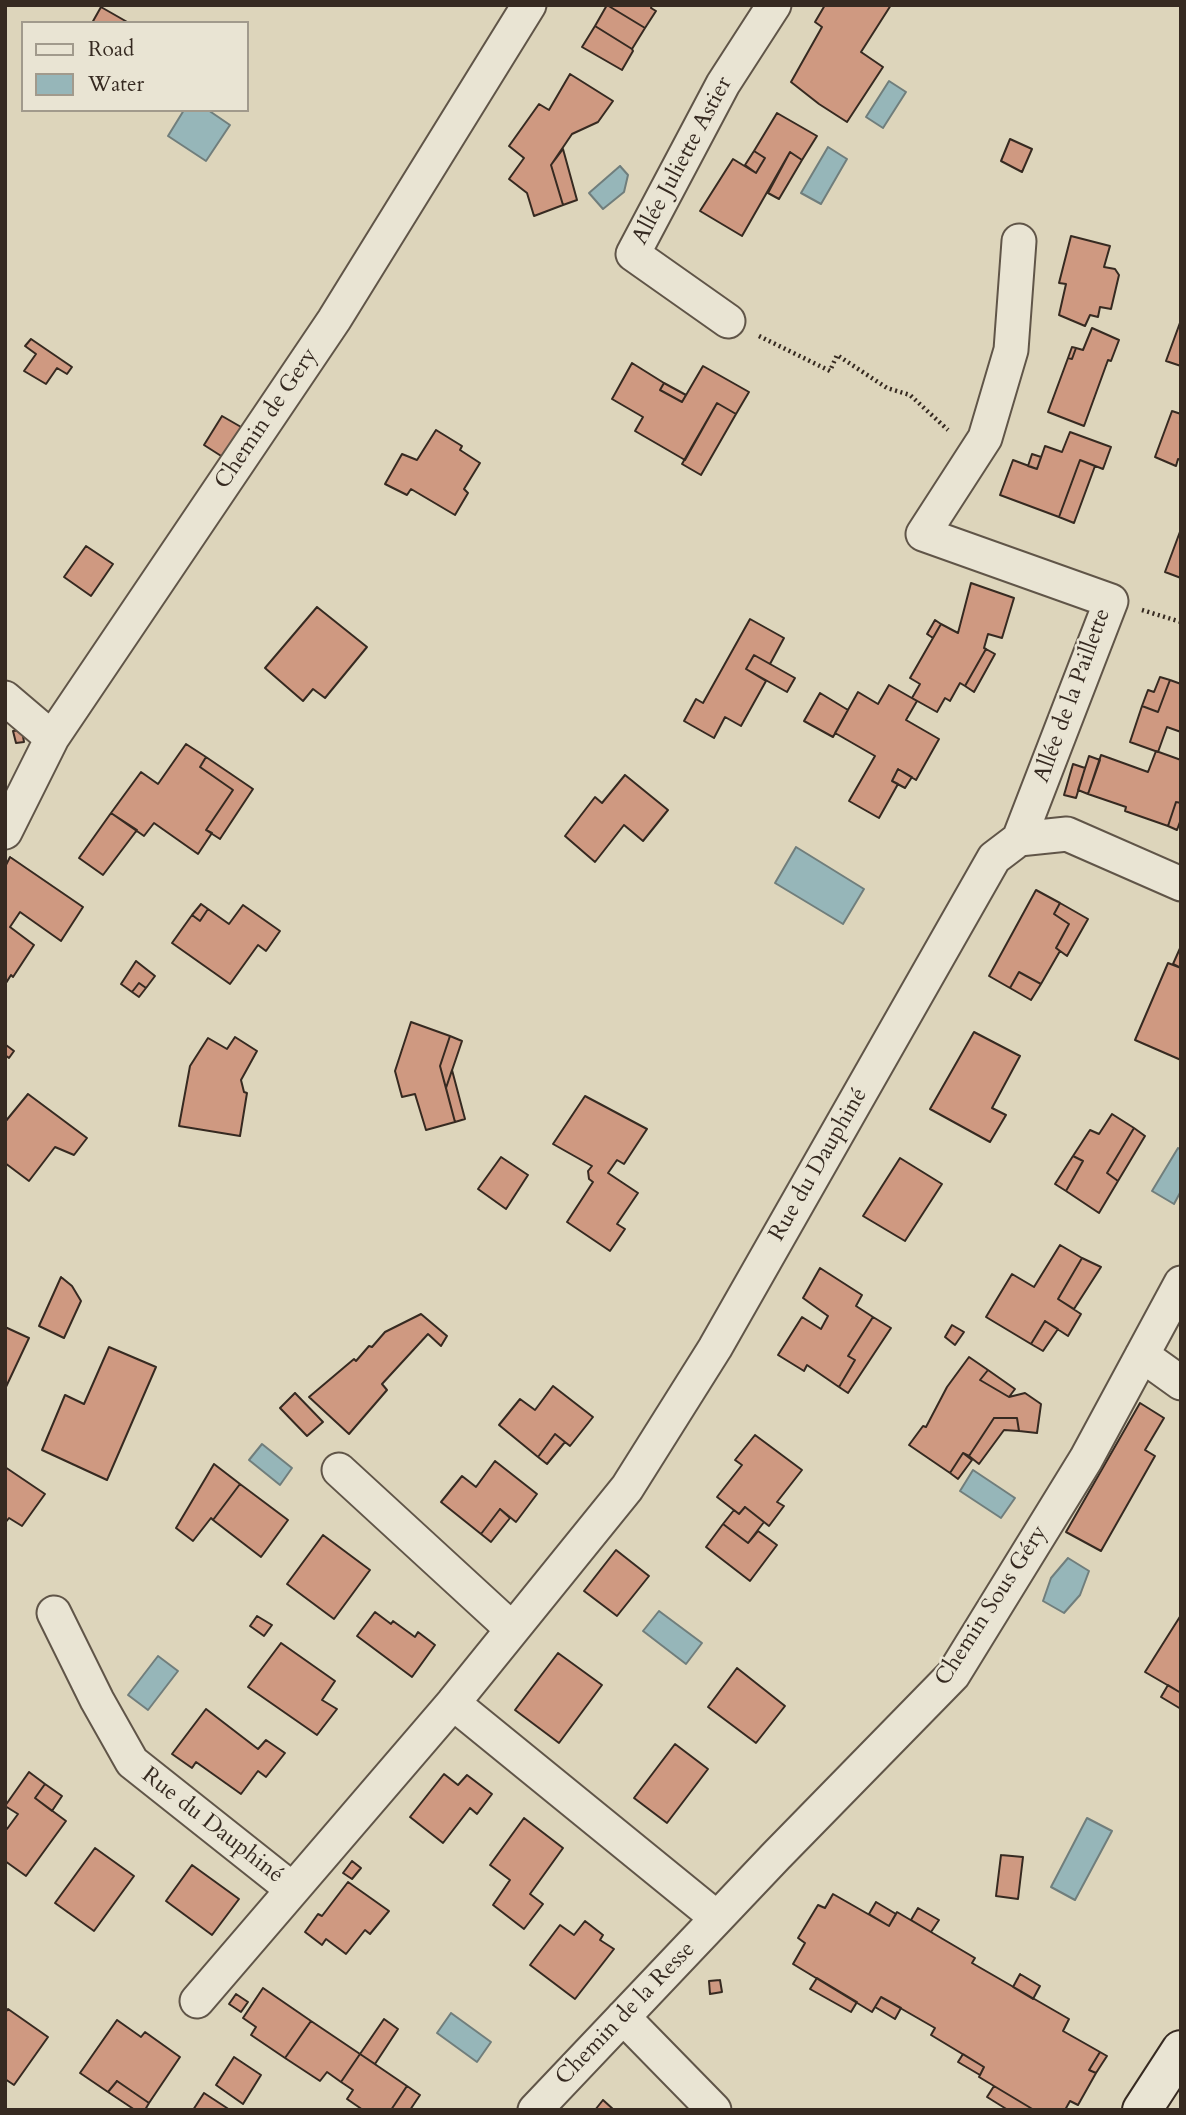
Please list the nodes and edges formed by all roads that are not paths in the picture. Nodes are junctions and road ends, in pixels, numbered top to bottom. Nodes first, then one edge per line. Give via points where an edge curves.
1 (529, 5) edge
2 (774, 5) edge
3 (1019, 241) dead end
4 (727, 321) road end
5 (5, 698) edge
6 (52, 738) junction
7 (5, 832) edge
8 (1019, 839) junction
9 (1181, 884) edge
10 (1181, 1283) edge
11 (1142, 1355) junction
12 (1181, 1383) edge
13 (339, 1469) dead end
14 (54, 1613) dead end
15 (512, 1629) junction
16 (453, 1703) junction
17 (292, 1889) junction
18 (717, 1918) junction
19 (197, 2001) dead end
20 (624, 2017) junction
21 (1181, 2050) edge
22 (535, 2110) edge
23 (714, 2110) edge
24 (1142, 2110) edge

1 - 6 street, Chemin de Gery via 334,320
2 - 4 street, Allée Juliette Astier via 723,84 632,254
3 - 8 street, Allée de la Paillette via 1011,350 985,438 923,534 1111,601
5 - 6 street
6 - 7 street, Chemin de Gery
8 - 9 street via 1067,834
8 - 15 street, Rue du Dauphiné via 994,858 715,1348 627,1488
10 - 11 street, Chemin Sous Géry
11 - 12 street
11 - 18 street, Chemin Sous Géry via 1086,1459 953,1675
13 - 15 street
14 - 17 street, Rue du Dauphiné via 132,1762
15 - 16 street, Rue du Dauphiné
16 - 17 street, Rue du Dauphiné
16 - 18 street
17 - 19 street, Rue du Dauphiné
18 - 20 street, Chemin de la Resse
20 - 22 street, Chemin de la Resse
20 - 23 street
21 - 24 main road

